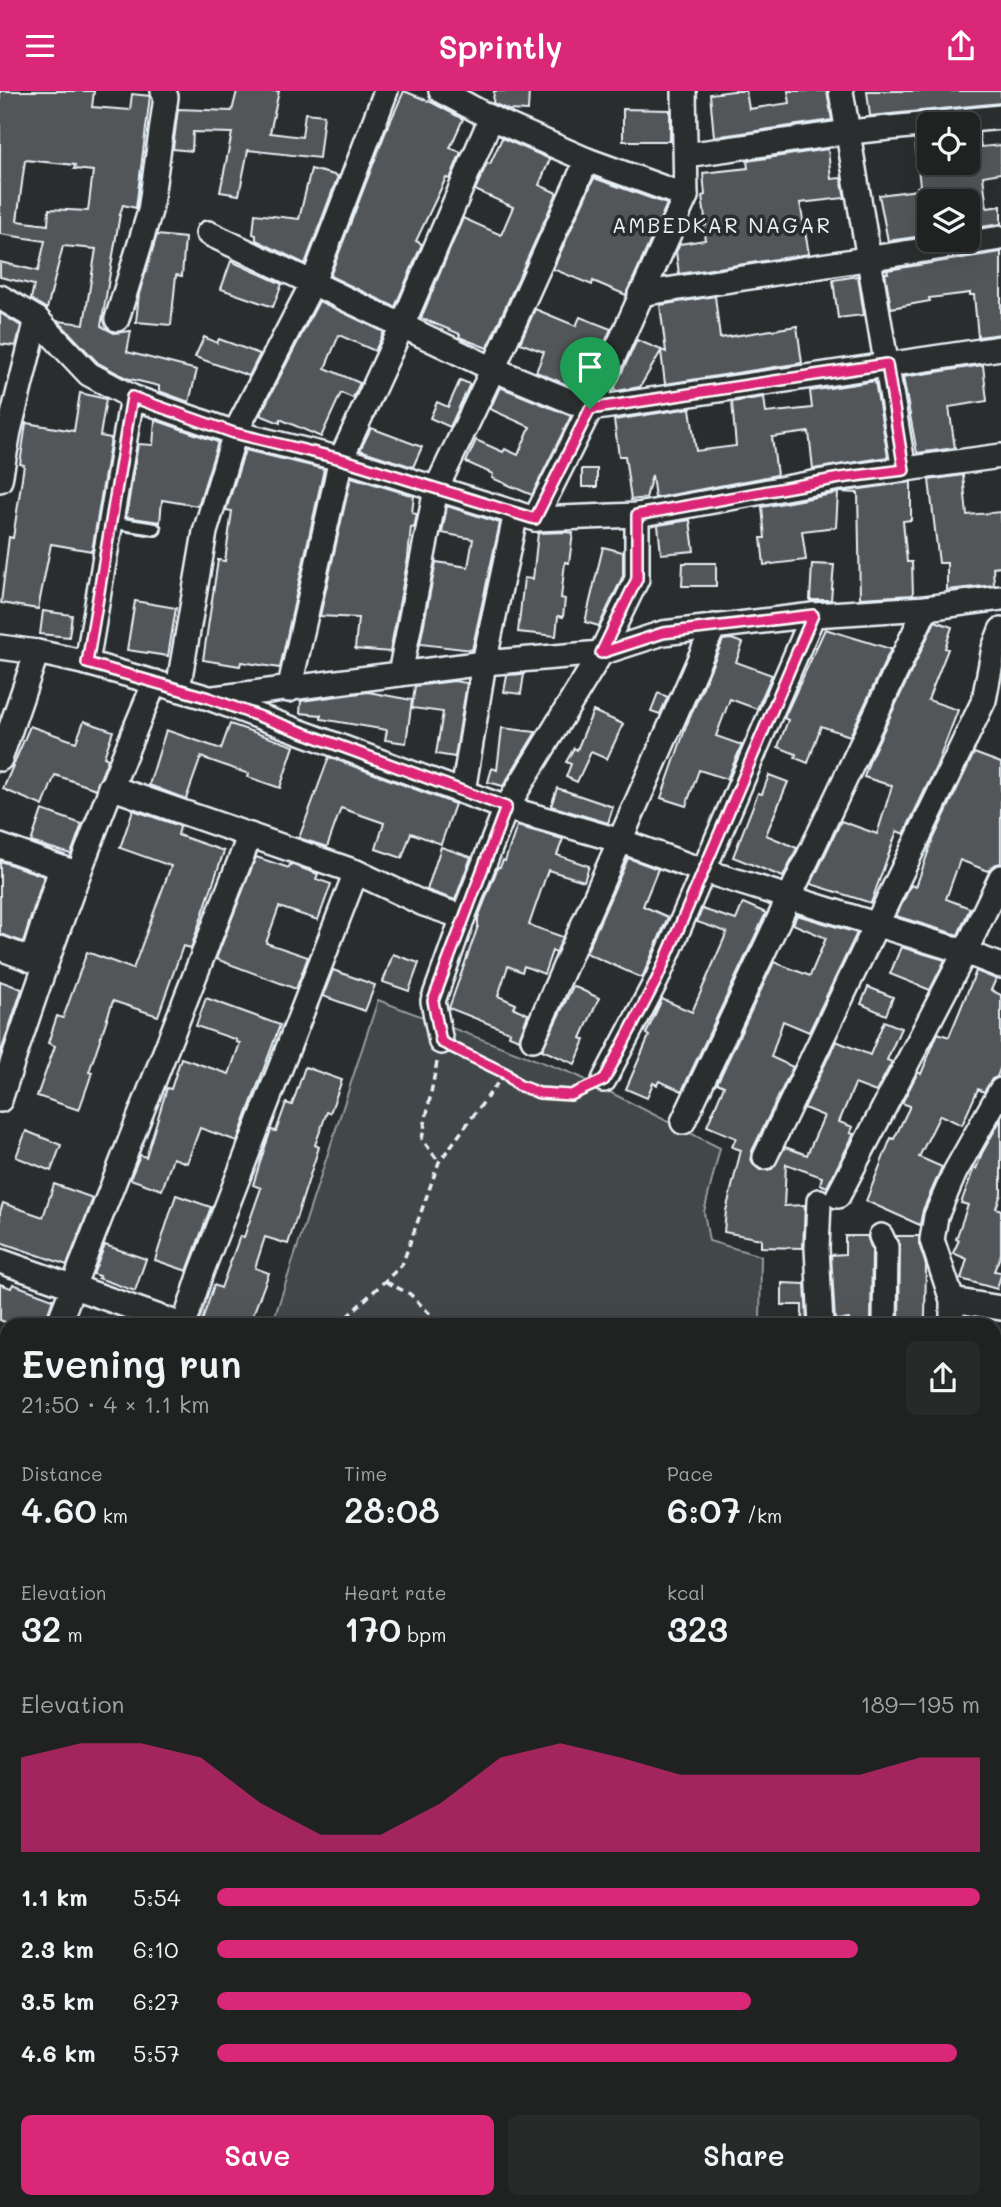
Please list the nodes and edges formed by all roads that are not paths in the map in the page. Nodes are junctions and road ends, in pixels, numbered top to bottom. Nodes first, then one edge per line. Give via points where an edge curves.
1 (163, 91) edge
2 (386, 91) edge
3 (441, 91) edge
4 (684, 91) edge
5 (841, 91) edge
6 (1001, 117) edge
7 (491, 118) junction
8 (849, 132) junction
9 (686, 155) junction
10 (587, 160) junction
11 (686, 196) junction
12 (208, 233) dead end
13 (1001, 238) edge
14 (869, 257) junction
15 (313, 282) junction
16 (640, 295) junction
17 (0, 297) edge
18 (37, 319) junction
19 (117, 319) dead end
20 (401, 325) junction
21 (1001, 348) edge
22 (887, 364) junction
23 (494, 369) junction
24 (132, 397) junction
25 (590, 409) junction
26 (5, 431) edge
27 (234, 433) junction
28 (1001, 456) edge
29 (341, 459) junction
30 (904, 470) junction
31 (0, 479) edge
32 (436, 489) junction
33 (637, 515) junction
34 (526, 516) junction
35 (109, 522) junction
36 (155, 529) dead end
37 (1001, 598) edge
38 (926, 608) junction
39 (813, 615) junction
40 (714, 626) junction
41 (1001, 630) edge
42 (0, 647) edge
43 (37, 652) junction
44 (601, 653) junction
45 (87, 663) junction
46 (484, 663) junction
47 (400, 674) junction
48 (155, 682) junction
49 (177, 689) junction
50 (289, 690) junction
51 (209, 698) junction
52 (0, 759) edge
53 (110, 787) junction
54 (463, 792) junction
55 (506, 807) junction
56 (250, 835) junction
57 (621, 841) junction
58 (0, 845) edge
59 (356, 871) junction
60 (704, 871) junction
61 (1001, 877) edge
62 (67, 879) junction
63 (789, 898) junction
64 (463, 917) junction
65 (878, 925) junction
66 (0, 948) edge
67 (965, 952) junction
68 (0, 964) edge
69 (1001, 966) edge
70 (39, 980) junction
71 (533, 1039) dead end
72 (441, 1042) road end
73 (604, 1080) road end
74 (1001, 1090) edge
75 (0, 1100) edge
76 (683, 1122) dead end
77 (765, 1157) dead end
78 (881, 1236) dead end
79 (0, 1262) edge
80 (74, 1289) junction
81 (952, 1300) junction
82 (1001, 1308) edge
83 (61, 1318) edge
84 (162, 1318) edge
85 (185, 1318) edge
86 (821, 1318) edge
87 (885, 1318) edge
88 (952, 1318) edge

1 - 19 street via 166,97 150,211
2 - 15 street
3 - 7 street
4 - 9 street
5 - 8 street
6 - 8 street
7 - 10 street
7 - 20 street
8 - 9 street
8 - 14 street
9 - 11 street
10 - 11 street
10 - 23 street
11 - 16 street
12 - 15 street
13 - 14 street
14 - 16 street
14 - 22 street
15 - 20 street
15 - 27 street
16 - 25 street
17 - 18 street
18 - 24 street via 89,374
18 - 26 street
20 - 23 street
20 - 29 street
21 - 22 street
22 - 25 street
22 - 30 street
23 - 25 street
23 - 32 street
24 - 27 street
24 - 35 street
25 - 34 street
26 - 31 street
27 - 29 street
27 - 49 street via 205,532
28 - 30 street
29 - 32 street
29 - 50 street
30 - 33 street
32 - 34 street
32 - 47 street
33 - 34 street
33 - 44 street via 637,579
34 - 46 street
35 - 36 lane
35 - 45 street
37 - 38 street
38 - 39 street
38 - 63 street
39 - 40 street
39 - 60 street
40 - 44 street via 663,633
40 - 57 street
41 - 65 street via 984,700
42 - 43 street
43 - 45 street
43 - 52 street
44 - 46 street
44 - 55 street
45 - 48 street
46 - 47 street
46 - 54 street
47 - 50 street
48 - 49 street
48 - 53 street
49 - 51 street
50 - 51 street
51 - 54 street
53 - 56 street
53 - 62 street
54 - 55 street
55 - 57 street
55 - 64 street
56 - 59 street
56 - 80 street
57 - 60 street
57 - 71 street
58 - 62 street
59 - 64 street
59 - 85 street
60 - 63 street
60 - 73 street via 657,979
61 - 67 street
62 - 66 street via 32,960
62 - 70 street
63 - 65 street
63 - 76 street
64 - 72 street via 433,1001
65 - 67 street
65 - 77 street
67 - 69 street
67 - 86 street via 829,1199 817,1248
68 - 70 street
70 - 75 street
74 - 81 street via 936,1216 932,1240
78 - 87 street via 886,1247
79 - 80 street
80 - 83 street
80 - 84 street
81 - 82 street
81 - 88 street

